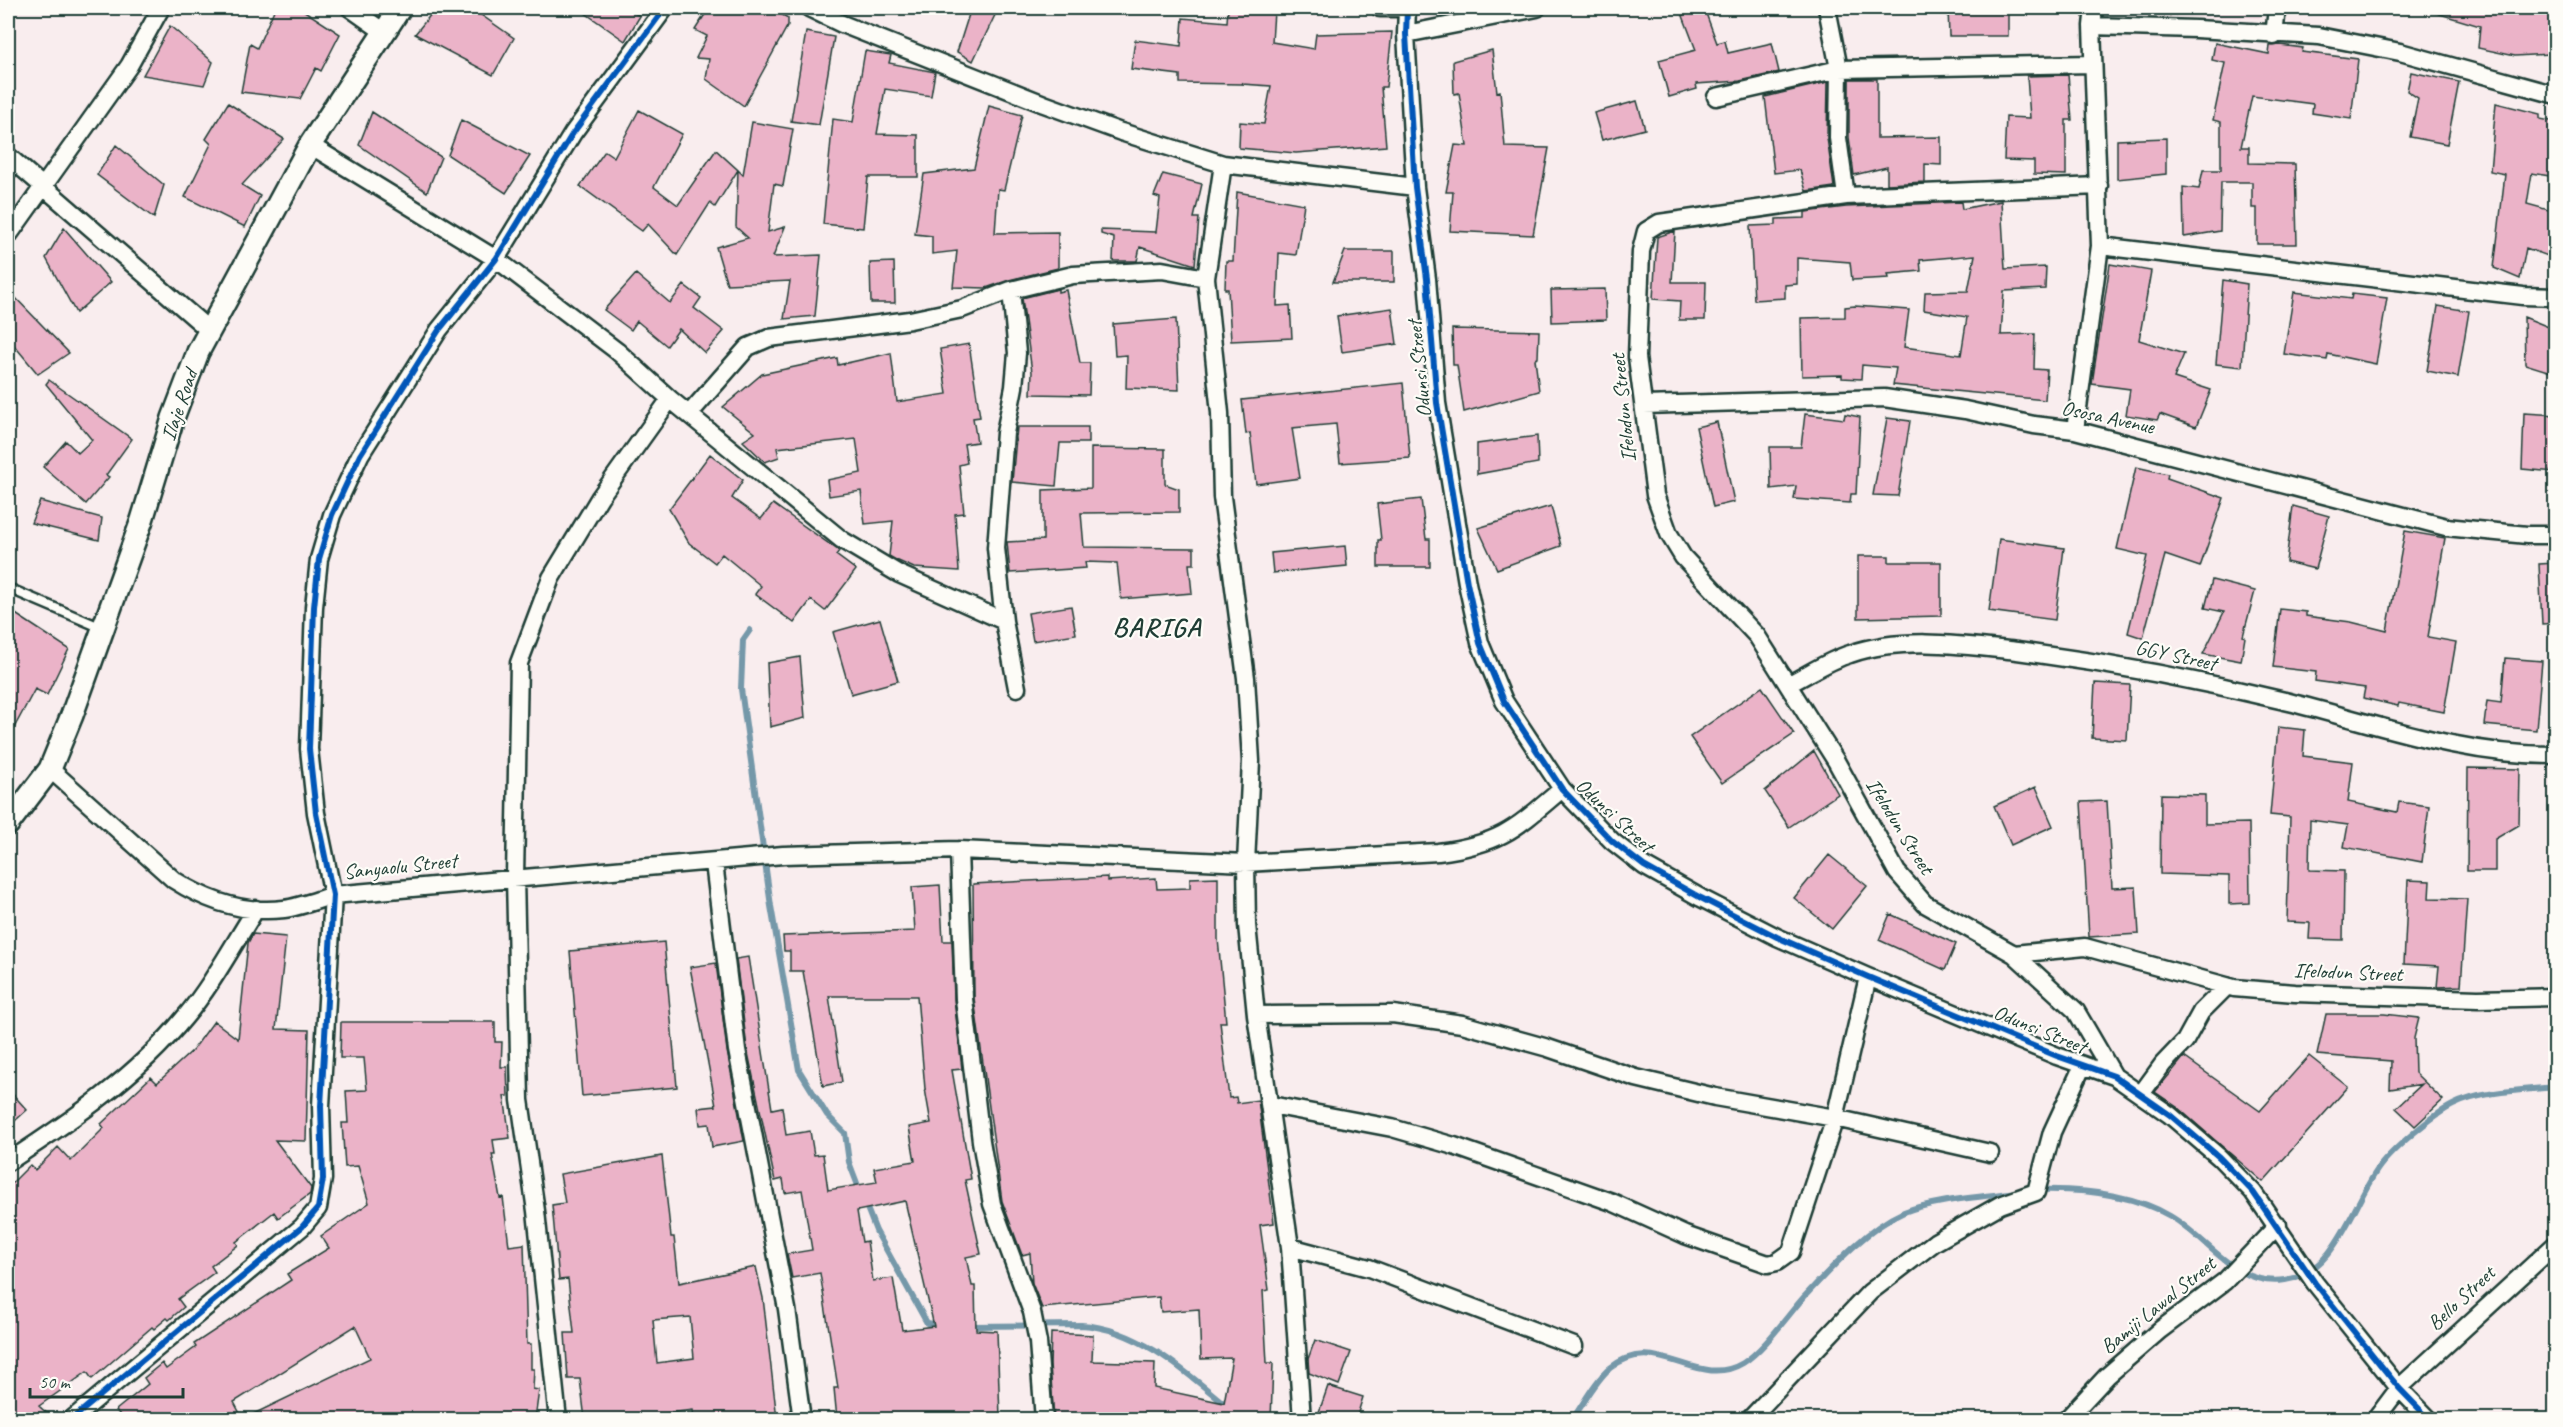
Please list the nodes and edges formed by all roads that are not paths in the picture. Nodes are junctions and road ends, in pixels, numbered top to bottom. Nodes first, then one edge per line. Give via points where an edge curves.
1 (161, 8) edge
2 (350, 8) edge
3 (400, 8) edge
4 (665, 8) edge
5 (809, 8) edge
6 (1380, 8) edge
7 (1407, 8) edge
8 (1537, 8) edge
9 (1827, 8) edge
10 (2094, 8) edge
11 (2277, 8) edge
12 (2092, 26) junction
13 (384, 32) junction
14 (1406, 34) junction
15 (2274, 36) junction
16 (2093, 64) junction
17 (1839, 69) junction
18 (2556, 95) edge
19 (1716, 97) dead end
20 (310, 145) junction
21 (8, 156) edge
22 (1223, 164) junction
23 (2099, 186) junction
24 (1415, 187) junction
25 (43, 188) junction
26 (1845, 196) junction
27 (8, 236) edge
28 (2100, 246) junction
29 (496, 260) junction
30 (1206, 278) junction
31 (1011, 290) junction
32 (2556, 297) edge
33 (210, 331) junction
34 (670, 399) junction
35 (1644, 405) junction
36 (690, 413) junction
37 (2075, 430) junction
38 (2556, 535) edge
39 (8, 588) edge
40 (1004, 621) junction
41 (102, 628) junction
42 (1789, 684) junction
43 (1017, 688) dead end
44 (2556, 755) edge
45 (50, 769) junction
46 (1562, 789) junction
47 (8, 824) edge
48 (959, 849) junction
49 (714, 863) junction
50 (1246, 863) junction
51 (515, 877) junction
52 (333, 895) junction
53 (256, 909) junction
54 (2014, 954) junction
55 (1868, 977) junction
56 (2227, 986) junction
57 (2556, 997) edge
58 (1256, 1015) junction
59 (2083, 1065) junction
60 (2114, 1076) junction
61 (2141, 1095) junction
62 (1271, 1105) junction
63 (1835, 1118) junction
64 (1990, 1153) dead end
65 (8, 1162) edge
66 (2278, 1225) junction
67 (2556, 1244) edge
68 (1290, 1247) junction
69 (1574, 1346) dead end
70 (2399, 1388) junction
71 (1302, 1418) edge
72 (71, 1419) edge
73 (558, 1419) edge
74 (802, 1419) edge
75 (1044, 1419) edge
76 (1749, 1419) edge
77 (2066, 1419) edge
78 (2374, 1419) edge
79 (2430, 1419) edge

1 - 25 street via 129,66
2 - 13 street
3 - 13 street, Ilaje Road
4 - 29 street via 573,133
5 - 22 street via 1044,104
6 - 7 street
7 - 14 street, Odunsi Street
8 - 14 street
9 - 17 street
10 - 12 street
11 - 15 street
12 - 15 street
12 - 16 street
13 - 20 street, Ilaje Road
14 - 24 street, Odunsi Street
15 - 18 street via 2319,36 2400,52
16 - 17 street
16 - 23 street
17 - 19 street
17 - 26 street via 1838,138
20 - 29 street
20 - 33 street, Ilaje Road
21 - 25 street
22 - 24 street
22 - 30 street
23 - 26 street
23 - 28 street
24 - 46 street, Odunsi Street via 1437,403 1480,643 1504,701
25 - 27 street
25 - 33 street
26 - 35 street, Ifelodun Street via 1659,223 1646,231 1641,251 1637,357
28 - 32 street
28 - 37 street
29 - 34 street via 617,351
29 - 52 street via 440,330 360,455 332,515 320,559 314,607 309,749 316,813
30 - 31 street via 1162,270 1121,272 1073,275
30 - 50 street via 1220,413 1222,497 1246,678 1251,761
31 - 36 street via 962,309 910,320 770,338 748,347
31 - 40 street via 1017,353 1003,452 996,548
33 - 41 street, Ilaje Road via 173,418 142,520
34 - 36 street
34 - 51 street via 600,497 551,578 519,663
35 - 37 street, Ososa Avenue via 1884,398
35 - 42 street, Ifelodun Street via 1655,495 1669,534 1683,556 1757,636
36 - 40 street via 842,540 899,574
37 - 38 street, Ososa Avenue via 2446,527
39 - 41 lane
40 - 43 street
41 - 45 street, Ilaje Road
42 - 44 street, GGY Street via 1849,654 1887,646 1976,646 2172,676 2289,702 2461,748
42 - 54 street, Ifelodun Street via 1897,872 1925,904
45 - 47 street, Ilaje Road
45 - 53 street, Sanyaolu Street via 174,880 218,902
46 - 50 street, Sanyaolu Street via 1509,834 1465,849
46 - 55 street, Odunsi Street via 1611,841 1644,866 1778,938
48 - 49 street, Sanyaolu Street via 783,855
48 - 50 street, Sanyaolu Street
48 - 75 street via 964,999 983,1151 992,1204 1032,1312
49 - 51 street, Sanyaolu Street
49 - 74 street via 737,1050 787,1309
50 - 58 street via 1247,925
51 - 52 street, Sanyaolu Street
51 - 73 street via 520,1100
52 - 53 street, Sanyaolu Street via 284,909
52 - 72 street via 318,1208 302,1227
53 - 65 street via 186,1016 142,1063 96,1102
54 - 56 street, Ifelodun Street via 2085,947
54 - 60 street via 2076,1011
55 - 59 street, Odunsi Street
55 - 63 street
56 - 57 street, Ifelodun Street via 2295,993 2478,999
56 - 61 street via 2201,1012 2185,1041
58 - 62 street
58 - 63 street via 1393,1014 1462,1024 1715,1097
59 - 60 street, Odunsi Street
59 - 76 street via 2052,1131 2036,1192 2000,1205 1935,1242 1870,1292
60 - 61 street, Odunsi Street
61 - 66 street, Odunsi Street via 2219,1157
62 - 63 street via 1392,1128 1454,1146 1612,1202 1685,1235 1768,1264 1791,1252
62 - 68 street
63 - 64 street
66 - 70 street, Odunsi Street via 2315,1283
66 - 77 street, Bamiji Lawal Street via 2225,1281 2160,1330 2107,1376
67 - 70 street, Bello Street
68 - 69 street via 1369,1268
68 - 71 street
70 - 78 street, Bello Street
70 - 79 street

